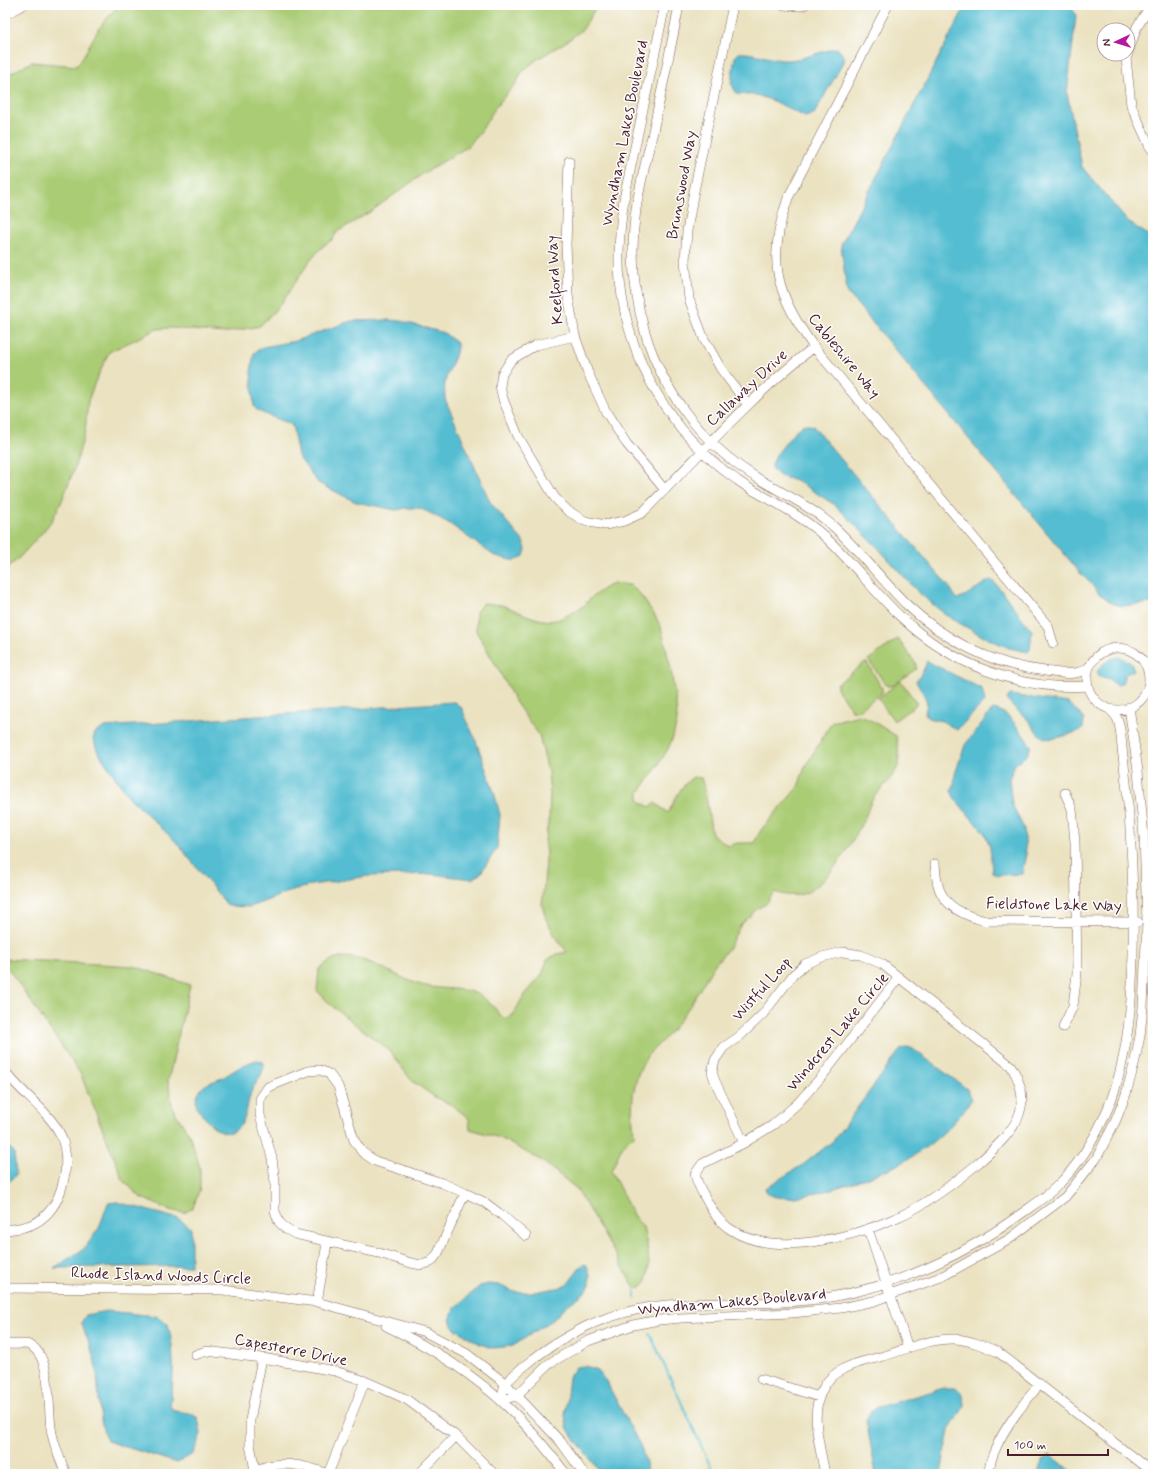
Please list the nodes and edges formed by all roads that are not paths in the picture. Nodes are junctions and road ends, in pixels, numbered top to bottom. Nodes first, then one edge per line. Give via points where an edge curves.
1 (23, 5) edge
2 (665, 5) edge
3 (679, 5) edge
4 (733, 5) edge
5 (783, 5) edge
6 (804, 5) edge
7 (888, 5) edge
8 (1151, 5) edge
9 (5, 15) edge
10 (1136, 30) edge
11 (1126, 62) edge
12 (1153, 151) edge
13 (569, 161) dead end
14 (574, 336) junction
15 (814, 347) junction
16 (748, 405) junction
17 (712, 442) junction
18 (702, 452) junction
19 (665, 490) junction
20 (912, 610) junction
21 (902, 618) junction
22 (1053, 643) dead end
23 (1089, 667) junction
24 (1150, 671) edge
25 (1088, 686) junction
26 (1129, 707) junction
27 (1109, 709) junction
28 (1065, 793) dead end
29 (936, 864) dead end
30 (1077, 921) junction
31 (1133, 922) junction
32 (1150, 922) edge
33 (899, 977) junction
34 (1063, 1027) dead end
35 (5, 1071) edge
36 (1094, 1139) junction
37 (744, 1143) junction
38 (1104, 1145) junction
39 (465, 1193) junction
40 (868, 1229) junction
41 (1000, 1229) junction
42 (5, 1230) edge
43 (526, 1236) dead end
44 (1008, 1240) junction
45 (327, 1243) junction
46 (886, 1284) junction
47 (5, 1288) edge
48 (890, 1295) junction
49 (317, 1302) junction
50 (362, 1314) junction
51 (5, 1344) edge
52 (908, 1348) junction
53 (195, 1355) dead end
54 (262, 1358) junction
55 (761, 1379) dead end
56 (365, 1381) junction
57 (506, 1384) junction
58 (1040, 1384) junction
59 (517, 1395) junction
60 (820, 1397) junction
61 (501, 1401) junction
62 (456, 1436) junction
63 (252, 1472) edge
64 (1153, 1473) edge
65 (66, 1474) edge
66 (328, 1474) edge
67 (419, 1474) edge
68 (494, 1474) edge
69 (566, 1474) edge
70 (584, 1474) edge
71 (825, 1474) edge
72 (988, 1474) edge

1 - 9 street
2 - 18 street, Wyndham Lakes Boulevard via 620,221 620,280 631,337 641,364 666,409
3 - 17 street, Wyndham Lakes Boulevard via 636,208 632,248 633,281 645,334 665,381 688,416
4 - 16 street, Brunswood Way via 693,196 685,261 690,299 704,339 721,369
5 - 6 street
7 - 15 street, Cableshire Way via 788,198 778,229 776,253 779,281 789,309
8 - 10 street
11 - 12 street via 1131,105
13 - 14 street, Keelford Way via 566,244 568,295
14 - 19 street, Keelford Way via 606,412 626,443
14 - 19 street, Callaway Drive via 531,347 511,360 502,374 500,386 503,399 518,436 555,498 568,511 585,521 605,525 624,521 642,513
15 - 16 street, Callaway Drive
15 - 22 street, Cableshire Way via 1048,626
16 - 17 street, Callaway Drive
17 - 18 street, Callaway Drive
17 - 20 street, Wyndham Lakes Boulevard via 743,469 802,503 834,527
18 - 19 street, Callaway Drive
18 - 21 street, Wyndham Lakes Boulevard via 736,480 807,522 825,537
20 - 21 street
20 - 23 street, Wyndham Lakes Boulevard via 951,639 1002,662 1029,669 1076,674
21 - 25 street, Wyndham Lakes Boulevard via 943,650 999,675 1043,685
23 - 24 street via 1102,652 1119,648 1138,656
23 - 25 street
24 - 26 street via 1145,694
25 - 27 street via 1094,699
26 - 27 street via 1120,710
26 - 32 street, Wyndham Lakes Boulevard via 1138,771
27 - 31 street, Wyndham Lakes Boulevard via 1115,714 1119,725 1125,772
28 - 30 street via 1072,809
29 - 30 street, Fieldstone Lake Way via 941,893 952,906 970,917 986,921
30 - 31 street, Fieldstone Lake Way
30 - 34 street via 1077,973 1073,1006
31 - 32 street, Fieldstone Lake Way
31 - 36 street, Wyndham Lakes Boulevard via 1129,1012 1124,1047 1110,1105
32 - 38 street, Wyndham Lakes Boulevard via 1140,1036 1126,1094
33 - 37 street, Windcrest Lake Circle via 823,1075 797,1104 773,1125
33 - 37 street, Wistful Loop via 882,964 861,955 843,952 822,957 806,964 793,975 763,1014 724,1047 715,1060 712,1072
33 - 40 street, Windcrest Lake Circle via 1011,1066 1019,1080 1021,1111 1015,1124 988,1155 955,1183 924,1204
35 - 42 street via 49,1119 61,1136 65,1178 58,1198 47,1214 35,1224
36 - 38 street
36 - 41 street, Wyndham Lakes Boulevard via 1056,1187
37 - 40 street, Windcrest Lake Circle via 702,1164 695,1174 697,1184 715,1216 730,1229 749,1239 777,1245 818,1242
38 - 44 street, Wyndham Lakes Boulevard via 1083,1176 1064,1197
39 - 43 street via 484,1202
39 - 45 street via 438,1254 431,1262 421,1265 379,1253
39 - 45 street via 375,1162 362,1152 354,1140 338,1086 329,1074 320,1070 308,1071 268,1087 260,1099 260,1116 272,1158 275,1211 279,1222 295,1234
40 - 46 street
41 - 44 street
41 - 46 street, Wyndham Lakes Boulevard via 932,1266
44 - 48 street, Wyndham Lakes Boulevard via 941,1277
45 - 49 street
46 - 48 street
46 - 57 street, Wyndham Lakes Boulevard via 806,1300 668,1305 623,1314 589,1325 542,1352
47 - 49 street, Rhode Island Woods Circle via 223,1290
48 - 52 street
48 - 59 street, Wyndham Lakes Boulevard via 841,1308 681,1318 633,1325 588,1341 550,1363
49 - 50 street, Rhode Island Woods Circle
50 - 57 street, Rhode Island Woods Circle via 425,1332 467,1354
50 - 61 street, Rhode Island Woods Circle via 416,1340 454,1364
51 - 65 street via 29,1345 40,1355 46,1370 51,1428 56,1450
52 - 58 street via 936,1340 954,1339 977,1343 998,1352
52 - 60 street via 844,1368 825,1385
53 - 54 street, Capesterre Drive via 206,1351
54 - 56 street, Capesterre Drive via 335,1371
54 - 63 street via 250,1420
55 - 60 street
56 - 62 street, Capesterre Drive via 406,1399
56 - 66 street
57 - 59 street, Rhode Island Woods Circle
57 - 61 street
58 - 64 street
58 - 72 street via 1020,1408 994,1451
59 - 61 street, Wyndham Lakes Boulevard
59 - 70 street, Rhode Island Woods Circle via 561,1442
60 - 71 street via 816,1413
61 - 69 street, Rhode Island Woods Circle via 530,1430
62 - 67 street
62 - 68 street, Capesterre Drive
63 - 66 street via 290,1464 310,1467

